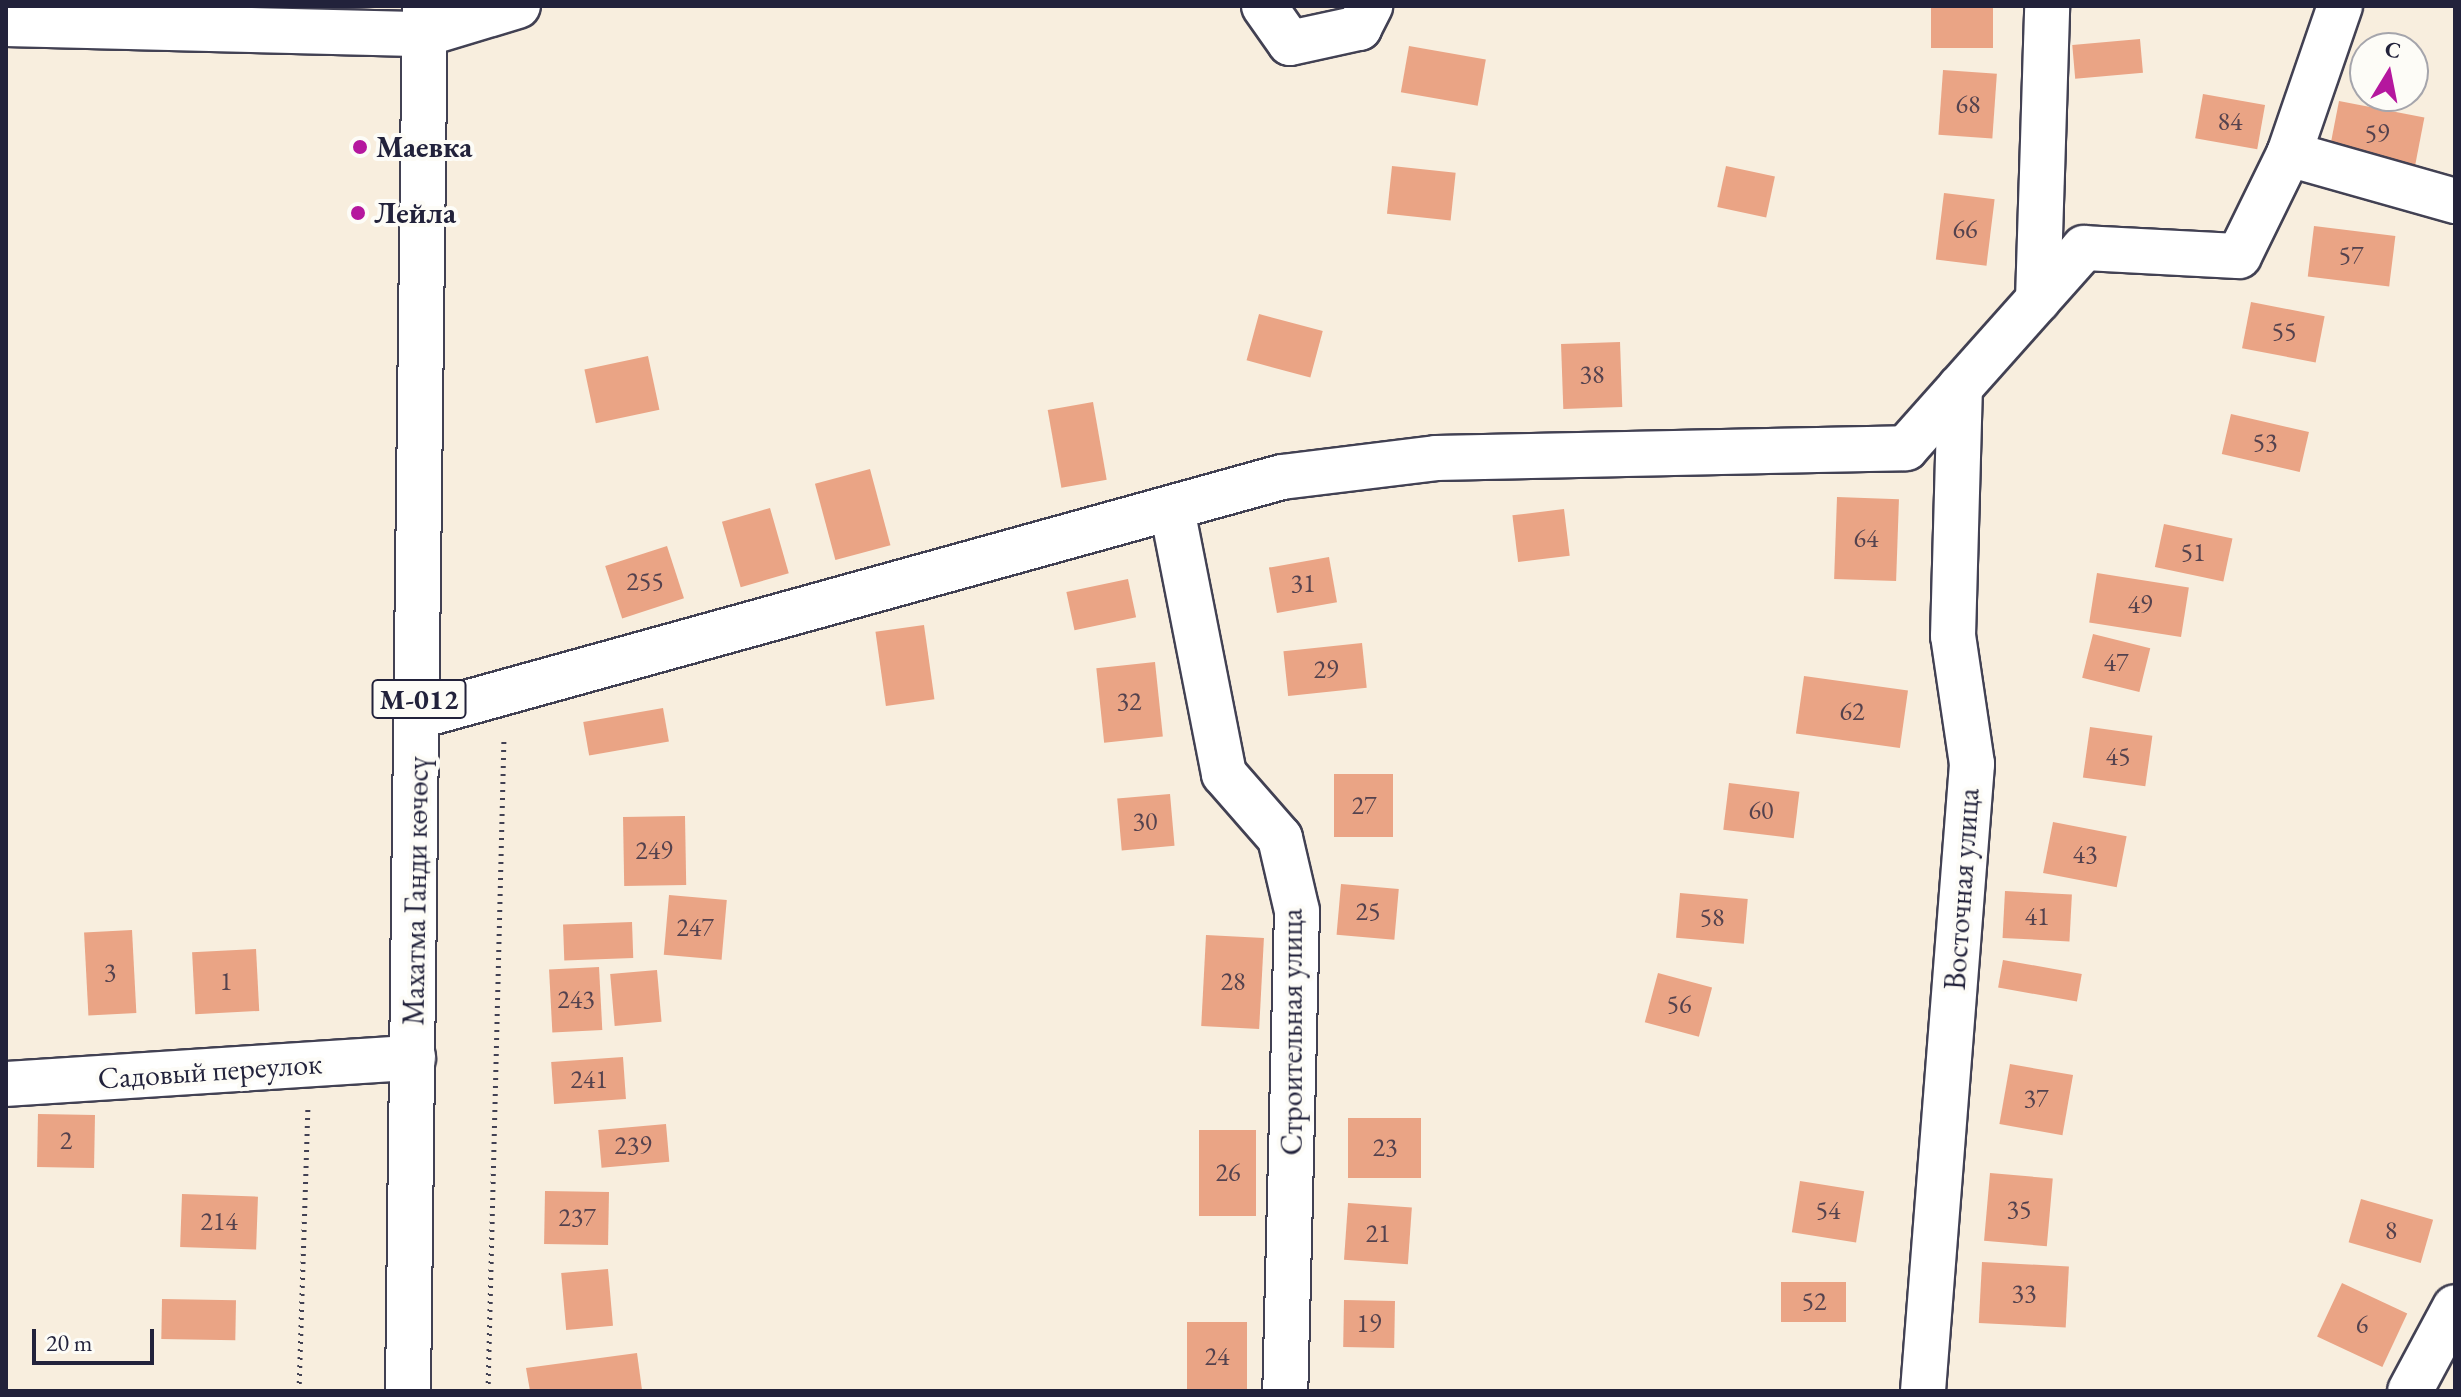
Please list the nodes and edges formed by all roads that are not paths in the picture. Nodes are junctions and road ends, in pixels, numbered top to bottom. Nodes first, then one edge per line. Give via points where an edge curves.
1 (518, 6) edge
2 (1264, 6) edge
3 (1370, 6) edge
4 (2047, 6) edge
5 (2340, 6) edge
6 (425, 20) edge
7 (6, 24) edge
8 (2289, 154) junction
9 (2455, 201) edge
10 (2038, 300) junction
11 (1960, 387) junction
12 (1172, 509) junction
13 (419, 716) junction
14 (413, 1058) junction
15 (6, 1084) edge
16 (2455, 1307) edge
17 (408, 1391) edge
18 (1285, 1391) edge
19 (1923, 1391) edge
20 (2410, 1391) edge

1 - 6 street
2 - 3 street via 1290,43 1359,28
4 - 10 street
5 - 8 street
6 - 7 street
6 - 13 street, Махатма Ганди көчөсү / М-012
8 - 9 street
8 - 10 street via 2239,256 2084,248
10 - 11 street
11 - 12 street via 1906,448 1436,458 1282,477
11 - 19 street, Восточная улица via 1953,636 1972,764
12 - 13 street
12 - 18 street, Строительная улица via 1224,774 1280,838 1297,911
13 - 14 street, Махатма Ганди көчөсү / М-012
14 - 15 street, Садовый переулок
14 - 17 street, Махатма Ганди көчөсү / М-012
16 - 20 street

